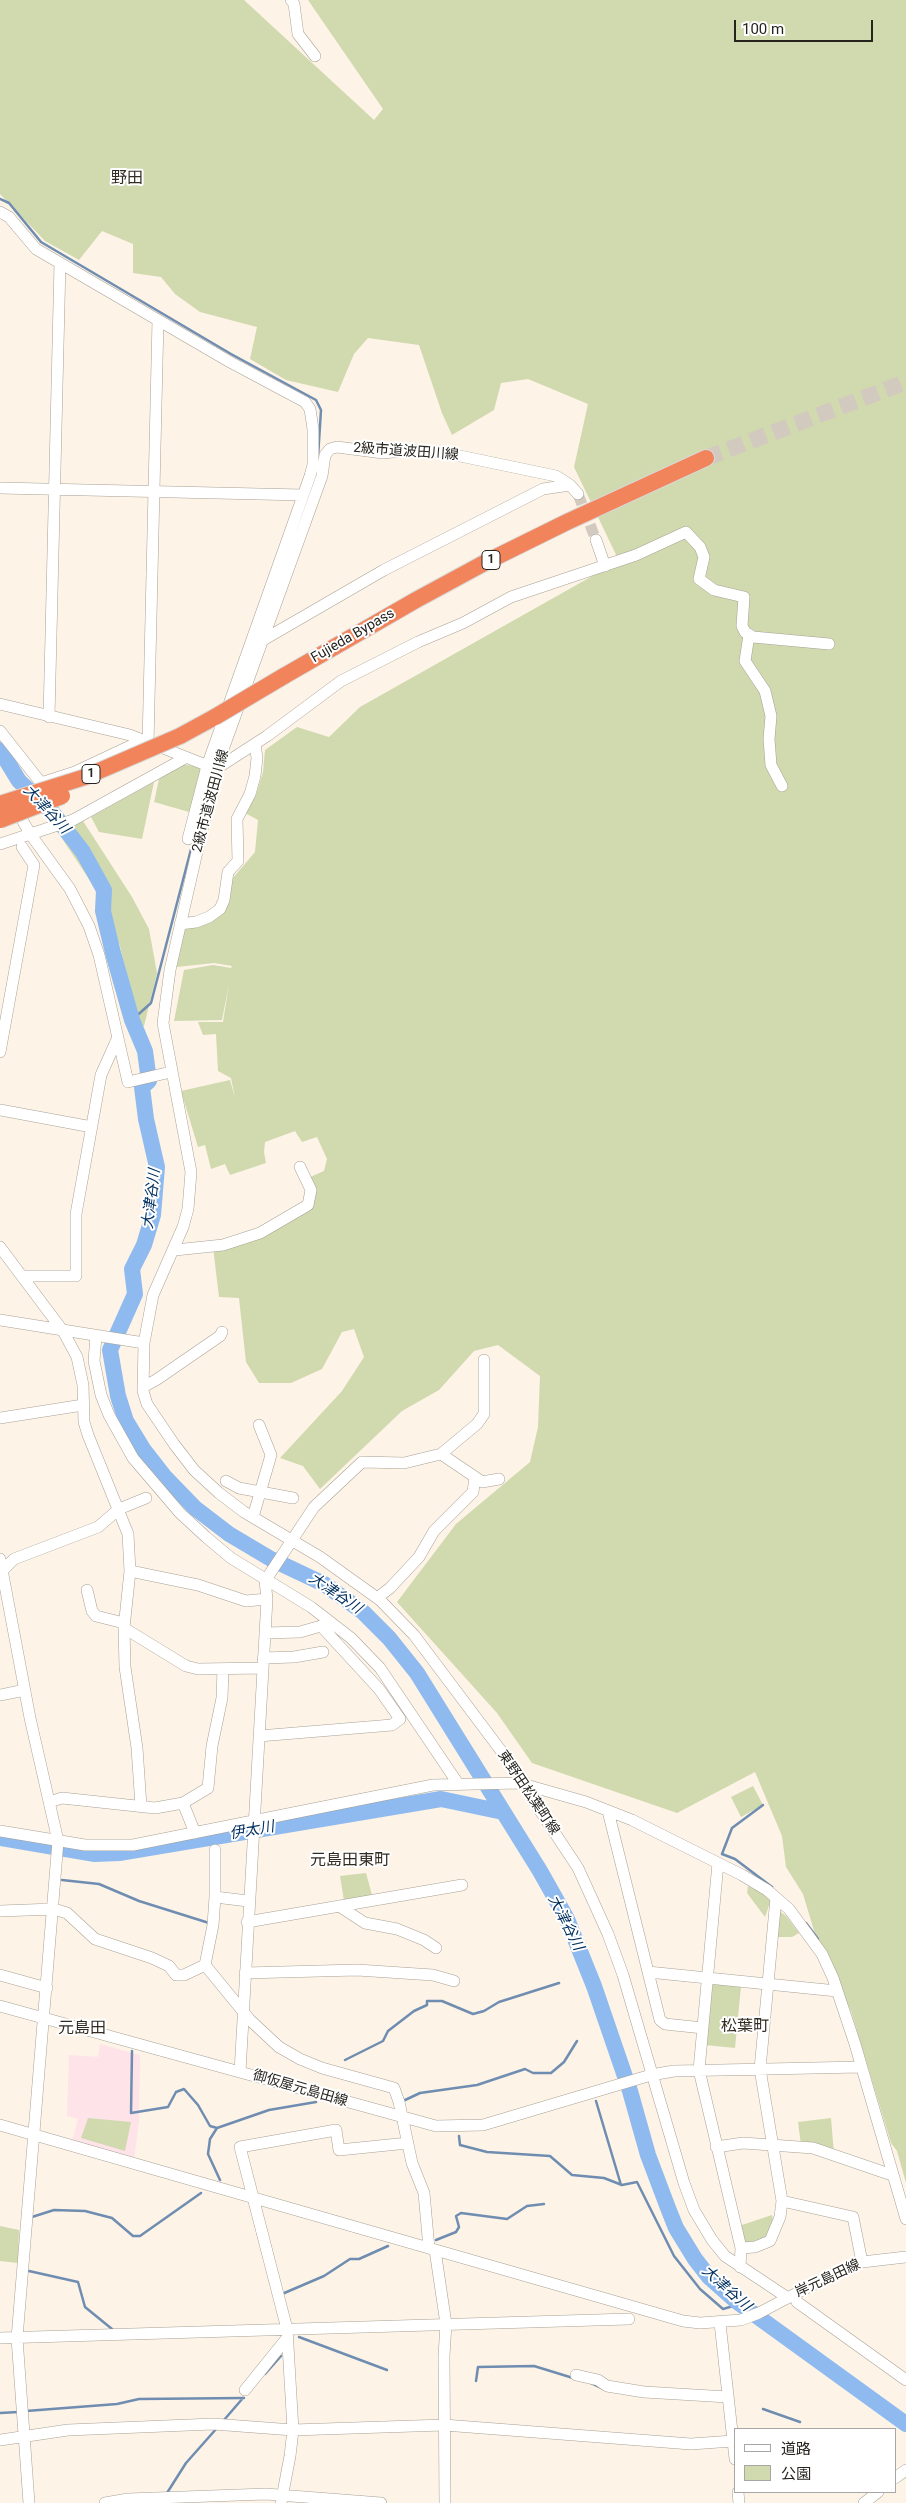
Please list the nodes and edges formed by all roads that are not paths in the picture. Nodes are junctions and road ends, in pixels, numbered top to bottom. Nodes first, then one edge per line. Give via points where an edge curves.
1 (291, 0) edge
2 (315, 56) dead end
3 (0, 212) edge
4 (60, 263) junction
5 (158, 320) junction
6 (313, 452) junction
7 (325, 455) junction
8 (706, 458) tunnel mouth
9 (570, 485) junction
10 (0, 488) edge
11 (54, 490) junction
12 (154, 492) junction
13 (578, 494) tunnel mouth
14 (303, 496) junction
15 (596, 540) tunnel mouth
16 (605, 566) junction
17 (749, 635) junction
18 (263, 640) junction
19 (828, 644) dead end
20 (0, 704) edge
21 (49, 717) junction
22 (0, 731) edge
23 (180, 736) junction
24 (145, 742) junction
25 (255, 744) junction
26 (185, 758) junction
27 (211, 768) junction
28 (115, 770) junction
29 (782, 786) dead end
30 (0, 799) edge
31 (0, 804) edge
32 (0, 813) edge
33 (0, 820) edge
34 (32, 835) junction
35 (188, 839) dead end
36 (0, 844) edge
37 (22, 848) dead end
38 (180, 924) junction
39 (118, 1037) junction
40 (0, 1052) edge
41 (171, 1072) junction
42 (0, 1110) edge
43 (92, 1127) junction
44 (300, 1167) dead end
45 (0, 1246) edge
46 (175, 1250) junction
47 (22, 1276) junction
48 (0, 1320) edge
49 (63, 1331) junction
50 (222, 1332) dead end
51 (98, 1337) junction
52 (144, 1343) junction
53 (484, 1360) dead end
54 (143, 1387) junction
55 (83, 1405) junction
56 (0, 1418) edge
57 (259, 1425) dead end
58 (441, 1454) junction
59 (475, 1477) junction
60 (499, 1479) dead end
61 (226, 1481) dead end
62 (261, 1492) junction
63 (146, 1498) dead end
64 (293, 1498) dead end
65 (120, 1509) junction
66 (253, 1517) junction
67 (291, 1542) junction
68 (2, 1571) edge
69 (130, 1571) junction
70 (266, 1580) junction
71 (87, 1590) dead end
72 (377, 1598) junction
73 (267, 1599) junction
74 (124, 1626) junction
75 (265, 1634) junction
76 (323, 1652) dead end
77 (263, 1663) junction
78 (223, 1669) junction
79 (25, 1690) junction
80 (0, 1695) edge
81 (258, 1736) junction
82 (522, 1783) junction
83 (461, 1785) junction
84 (49, 1802) junction
85 (183, 1803) junction
86 (141, 1806) junction
87 (608, 1811) junction
88 (253, 1823) junction
89 (0, 1830) edge
90 (195, 1833) junction
91 (58, 1840) junction
92 (215, 1850) dead end
93 (718, 1863) junction
94 (462, 1885) dead end
95 (215, 1897) junction
96 (776, 1898) junction
97 (248, 1901) junction
98 (339, 1906) junction
99 (54, 1909) junction
100 (0, 1910) edge
101 (247, 1922) junction
102 (436, 1948) dead end
103 (205, 1964) junction
104 (648, 1972) junction
105 (245, 1973) junction
106 (0, 1975) edge
107 (708, 1978) junction
108 (454, 1981) dead end
109 (768, 1984) junction
110 (47, 1988) junction
111 (837, 1991) junction
112 (0, 2006) edge
113 (243, 2010) junction
114 (44, 2018) junction
115 (703, 2028) junction
116 (860, 2067) junction
117 (760, 2069) junction
118 (699, 2070) junction
119 (240, 2072) junction
120 (652, 2075) junction
121 (403, 2121) junction
122 (0, 2126) edge
123 (34, 2135) junction
124 (408, 2143) junction
125 (771, 2144) junction
126 (716, 2147) junction
127 (892, 2175) junction
128 (253, 2198) junction
129 (782, 2201) junction
130 (906, 2219) edge
131 (740, 2248) junction
132 (432, 2249) junction
133 (906, 2257) edge
134 (862, 2262) junction
135 (740, 2267) junction
136 (605, 2300) junction
137 (789, 2300) junction
138 (629, 2319) dead end
139 (598, 2320) junction
140 (720, 2322) junction
141 (446, 2324) junction
142 (287, 2333) junction
143 (0, 2338) edge
144 (17, 2338) junction
145 (576, 2374) dead end
146 (906, 2380) edge
147 (245, 2390) dead end
148 (728, 2397) junction
149 (444, 2425) junction
150 (292, 2430) junction
151 (24, 2437) junction
152 (0, 2440) edge
153 (733, 2441) junction
154 (734, 2450) edge
155 (877, 2493) edge
156 (282, 2499) edge
157 (28, 2503) edge
158 (105, 2503) edge
159 (381, 2503) edge
160 (445, 2503) edge
161 (864, 2503) edge

1 - 2 street via 298,34
3 - 4 street via 9,217 36,249
4 - 5 street
4 - 11 street
5 - 6 street via 305,402 312,419
5 - 12 street
6 - 7 street
6 - 14 street via 313,465
7 - 9 street, 2級市道波田川線 via 337,447 383,453 441,452 556,476
7 - 18 street, 2級市道波田川線 via 322,476
8 - 23 highway, Fujieda Bypass / 1, bridge via 488,561
9 - 13 street
9 - 18 street via 543,489 384,570
10 - 11 street
11 - 12 street
11 - 21 street
12 - 14 street
12 - 24 street
14 - 27 street
15 - 16 street
16 - 17 street via 686,532 700,547 704,557 699,579 714,590 744,597 742,626
16 - 25 street via 511,596 462,623 409,646 342,681
17 - 19 street
17 - 29 street via 745,661 765,691 771,716 771,765
18 - 27 street, 2級市道波田川線
20 - 21 street
21 - 24 street via 130,735
22 - 24 street via 41,783
23 - 28 highway, Fujieda Bypass / 1, bridge
23 - 31 highway, 1, bridge via 86,777
24 - 26 street
25 - 27 street
25 - 38 street via 255,776 237,819 238,861 228,872 224,900 220,909 209,917
26 - 27 street
26 - 34 street via 72,820
27 - 35 street
27 - 38 street, 2級市道波田川線
28 - 32 highway, Fujieda Bypass / 1
28 - 33 highway, 1, bridge via 59,798
30 - 34 street via 21,818
34 - 36 street
34 - 39 street via 70,888 89,926
37 - 40 street via 34,865
38 - 41 street, 2級市道波田川線 via 163,1023
39 - 41 street via 128,1082
39 - 43 street via 101,1075
41 - 46 street, 2級市道波田川線 via 191,1172 188,1209
42 - 43 street
43 - 47 street via 76,1214 76,1276
44 - 46 street via 311,1190 308,1205 260,1233 222,1244
45 - 47 street
46 - 52 street, 2級市道波田川線 via 153,1294
47 - 49 street
48 - 49 street
49 - 51 street
49 - 55 street via 79,1365
50 - 54 street
51 - 52 street
51 - 70 street via 94,1361 101,1395 133,1458 180,1513 231,1558
52 - 54 street, 東野田松葉町線
53 - 58 street via 484,1414 478,1424
54 - 66 street, 東野田松葉町線 via 151,1410 194,1470
55 - 56 street
55 - 65 street via 88,1435
57 - 62 street via 271,1455
58 - 59 street
58 - 67 street via 404,1463 362,1462 314,1507
59 - 60 street via 482,1482
59 - 72 street via 473,1492 434,1531 418,1557 390,1588
61 - 62 street via 239,1488
62 - 64 street
62 - 66 street
63 - 65 street
65 - 68 street via 98,1527 14,1559
65 - 69 street via 130,1547
66 - 67 street, 東野田松葉町線
67 - 70 street
67 - 72 street, 東野田松葉町線 via 320,1557
68 - 79 street
69 - 73 street via 198,1584 246,1600
69 - 74 street
70 - 73 street
70 - 83 street via 311,1607 351,1638 380,1668
71 - 74 street via 96,1616
72 - 82 street, 東野田松葉町線 via 414,1635
73 - 75 street
74 - 78 street via 186,1666
74 - 86 street via 125,1667 137,1748
75 - 77 street
75 - 81 street via 300,1632 321,1626 379,1689 400,1719 392,1725
76 - 77 street
77 - 78 street
77 - 81 street
78 - 85 street via 222,1698 212,1746 208,1788
79 - 80 street
79 - 84 street
81 - 88 street
82 - 83 street
82 - 87 street
82 - 120 street, 東野田松葉町線 via 578,1868 596,1906 623,1975
83 - 88 street via 433,1785
84 - 86 street via 62,1798
84 - 91 street
85 - 86 street via 155,1808
85 - 90 street
87 - 93 street
87 - 104 street
88 - 90 street
88 - 97 street
89 - 91 street
90 - 91 street via 133,1845 105,1846
91 - 99 street
92 - 95 street
93 - 96 street
93 - 107 street
94 - 98 street
95 - 97 street
95 - 103 street
96 - 109 street
96 - 111 street via 822,1954
97 - 101 street
98 - 101 street
98 - 102 street via 364,1923 397,1928
99 - 100 street
99 - 103 street via 67,1912 95,1940 152,1958 169,1966 176,1974 184,1976
99 - 110 street
101 - 105 street
103 - 113 street
104 - 107 street
104 - 115 street via 660,2020 665,2024
105 - 108 street via 357,1970 433,1975
105 - 113 street
106 - 110 street
107 - 109 street
107 - 115 street
109 - 111 street
109 - 117 street
110 - 114 street
111 - 116 street
112 - 114 street, 御仮屋元島田線
113 - 119 street
113 - 121 street via 279,2047 300,2059 394,2088
114 - 119 street, 御仮屋元島田線
114 - 123 street
115 - 118 street
116 - 117 street, 御仮屋元島田線
116 - 127 street
117 - 118 street, 御仮屋元島田線
117 - 125 street
118 - 120 street, 御仮屋元島田線
118 - 126 street
119 - 121 street, 御仮屋元島田線
120 - 121 street, 御仮屋元島田線 via 476,2126 436,2126
120 - 135 street, 東野田松葉町線 via 694,2210 712,2240
121 - 124 street
122 - 123 street, 岸元島田線
123 - 128 street, 岸元島田線
123 - 144 street
124 - 128 street via 339,2150 336,2130 240,2147
124 - 132 street via 424,2193
125 - 126 street
125 - 127 street via 813,2148
125 - 129 street
126 - 131 street
127 - 130 street
128 - 132 street, 岸元島田線
128 - 142 street
129 - 131 street via 780,2217 770,2241 755,2248
129 - 134 street via 853,2217
131 - 135 street
132 - 136 street, 岸元島田線
132 - 141 street
133 - 134 street, 岸元島田線
134 - 137 street, 岸元島田線
135 - 137 street, 東野田松葉町線
136 - 139 street
136 - 140 street, 岸元島田線 via 683,2321
137 - 140 street, 岸元島田線 via 741,2320
137 - 146 street, 東野田松葉町線
138 - 139 street
139 - 141 street
140 - 148 street
141 - 142 street
141 - 149 street
142 - 144 street
142 - 147 street
142 - 150 street
143 - 144 street
144 - 151 street
145 - 148 street via 607,2386 644,2392
148 - 153 street
149 - 150 street
149 - 153 street via 691,2444
149 - 160 street
150 - 151 street via 212,2424 68,2430
150 - 156 street
151 - 152 street
151 - 157 street
153 - 154 street
155 - 161 street
156 - 158 street via 138,2499
156 - 159 street

